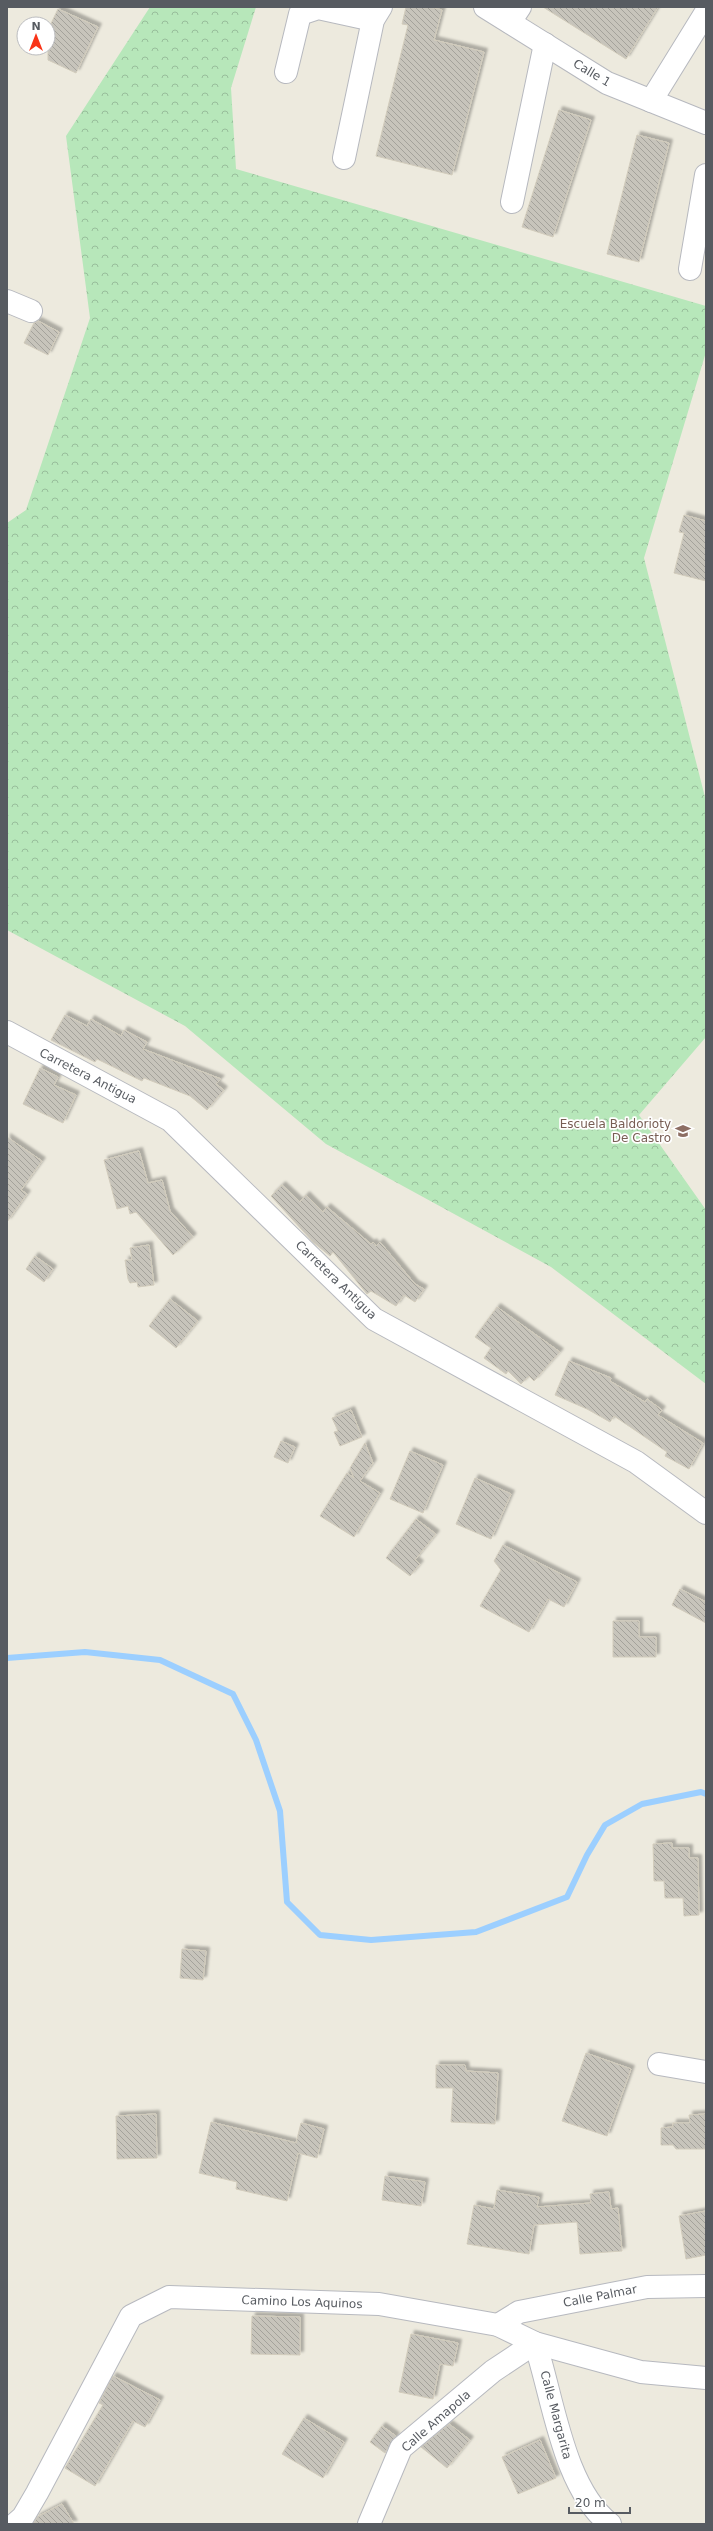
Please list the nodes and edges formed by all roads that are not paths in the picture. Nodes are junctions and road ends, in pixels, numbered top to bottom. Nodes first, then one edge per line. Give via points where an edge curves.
1 (485, 7) edge
2 (706, 12) edge
3 (377, 13) edge
4 (515, 15) edge
5 (546, 44) junction
6 (286, 72) dead end
7 (651, 101) junction
8 (706, 123) edge
9 (344, 158) dead end
10 (706, 175) edge
11 (512, 202) dead end
12 (690, 269) dead end
13 (7, 301) edge
14 (31, 311) dead end
15 (7, 1032) edge
16 (706, 1513) edge
17 (659, 2064) dead end
18 (706, 2072) edge
19 (706, 2286) edge
20 (498, 2325) junction
21 (535, 2343) junction
22 (706, 2378) edge
23 (22, 2522) edge
24 (369, 2524) edge
25 (610, 2524) edge

1 - 4 street, Calle 1
2 - 7 street
3 - 6 street via 318,8 300,14
3 - 9 street
4 - 5 street, Calle 1
5 - 7 street, Calle 1 via 607,83
5 - 11 street
7 - 8 street, Calle 1
10 - 12 street
13 - 14 street
15 - 16 street, Carretera Antigua via 170,1120 374,1319 636,1462
17 - 18 street
19 - 20 street, Calle Palmar via 640,2288 519,2312
20 - 21 street, Camino Los Aquinos
20 - 23 street, Camino Los Aquinos via 379,2304 169,2297 132,2316
21 - 22 street, Camino Los Aquinos via 641,2372
21 - 24 street, Calle Amapola via 493,2371 401,2448
21 - 25 street, Calle Margarita via 567,2461 597,2514

